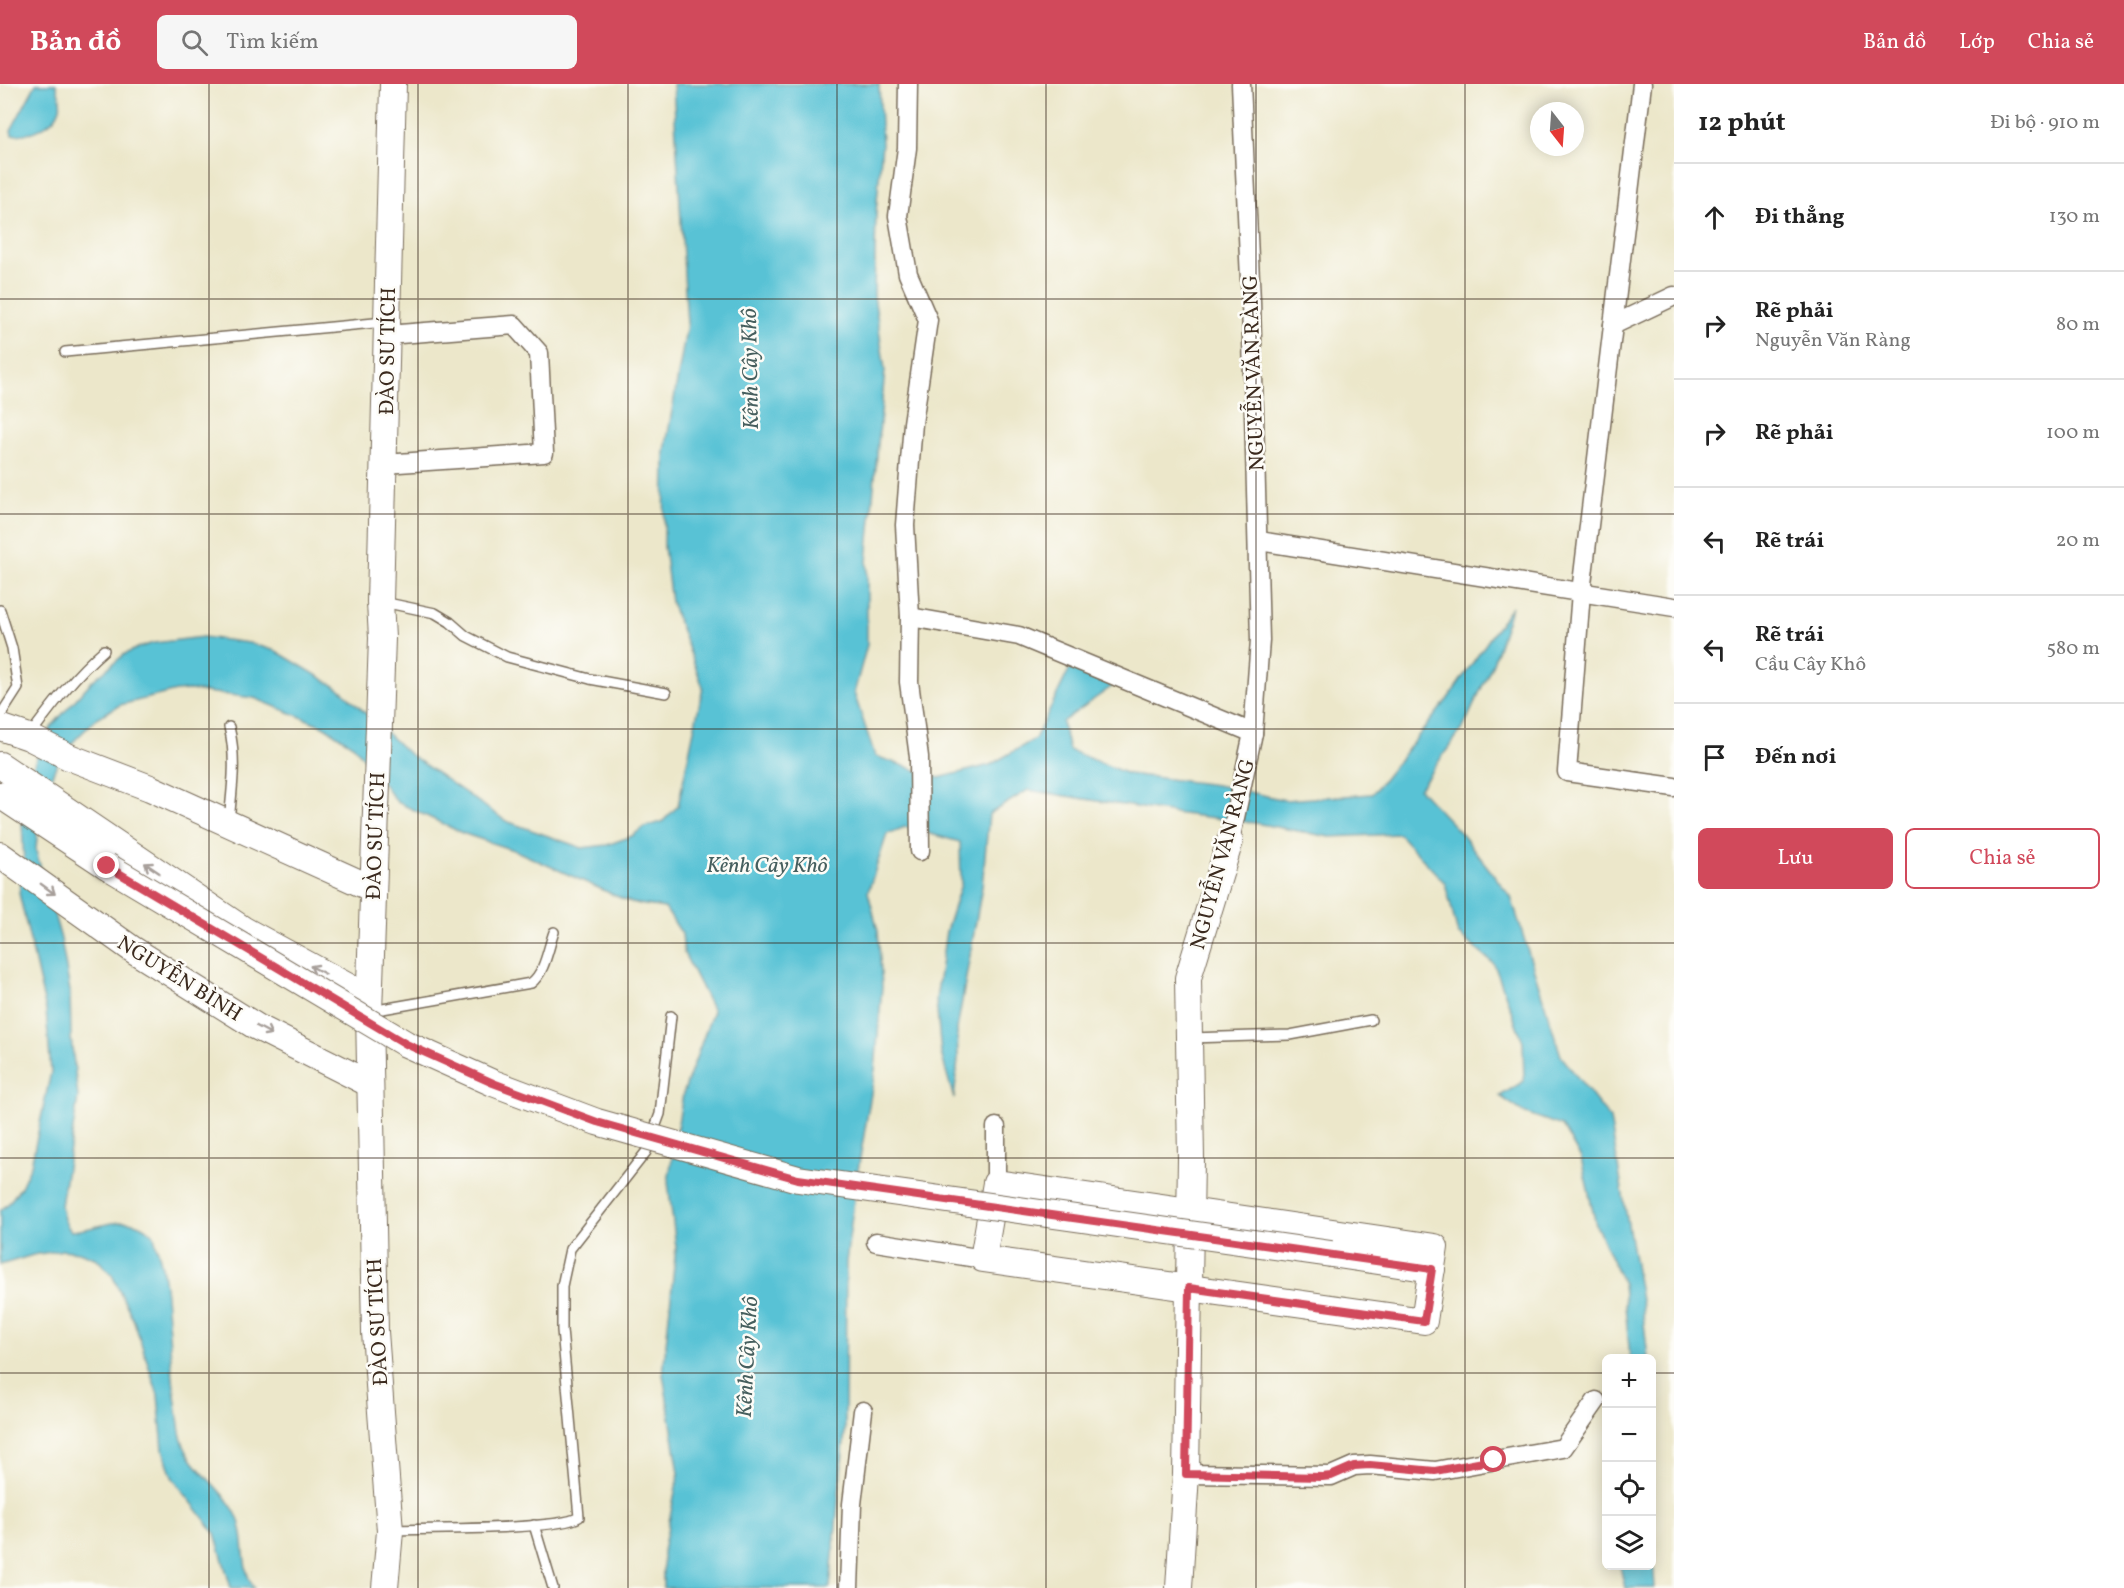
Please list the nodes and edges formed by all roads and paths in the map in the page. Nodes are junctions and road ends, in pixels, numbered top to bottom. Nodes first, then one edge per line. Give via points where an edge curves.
1 (393, 84) edge
2 (908, 84) edge
3 (1241, 84) edge
4 (1642, 84) edge
5 (1674, 296) edge
6 (1613, 325) junction
7 (388, 328) junction
8 (65, 352) dead end
9 (384, 464) junction
10 (1258, 542) junction
11 (1581, 592) junction
12 (380, 602) junction
13 (1674, 607) edge
14 (0, 610) edge
15 (910, 617) junction
16 (104, 650) dead end
17 (666, 693) dead end
18 (0, 716) edge
19 (0, 727) edge
20 (229, 727) dead end
21 (1253, 733) junction
22 (33, 740) junction
23 (0, 765) edge
24 (1674, 787) edge
25 (0, 795) edge
26 (228, 824) junction
27 (1230, 841) joint
28 (920, 851) dead end
29 (0, 855) edge
30 (373, 889) junction
31 (554, 932) dead end
32 (369, 1005) junction
33 (671, 1016) dead end
34 (1371, 1020) dead end
35 (1190, 1038) junction
36 (370, 1084) junction
37 (996, 1126) dead end
38 (996, 1183) junction
39 (1190, 1212) junction
40 (876, 1242) dead end
41 (983, 1259) junction
42 (1432, 1269) junction
43 (1189, 1288) junction
44 (1596, 1401) dead end
45 (863, 1411) dead end
46 (1186, 1474) junction
47 (534, 1525) junction
48 (390, 1531) junction
49 (385, 1588) edge
50 (553, 1588) edge
51 (849, 1588) edge
52 (1179, 1588) edge

1 - 7 main road, ĐÀO SƯ TÍCH
2 - 15 street via 907,148 898,216 908,274 928,320 913,423 905,525
3 - 10 street, NGUYỄN VĂN RÀNG
4 - 6 street
5 - 6 street
6 - 11 street
7 - 8 lane
7 - 9 main road, ĐÀO SƯ TÍCH
7 - 9 street via 514,325 539,353 544,453
9 - 12 main road, ĐÀO SƯ TÍCH
10 - 11 street
10 - 21 street, NGUYỄN VĂN RÀNG via 1260,640
11 - 13 street
11 - 24 street via 1567,772
12 - 17 lane via 435,613 466,636 507,657 590,680
12 - 30 main road, ĐÀO SƯ TÍCH
14 - 18 lane via 12,648 18,688
15 - 21 street via 1019,636
15 - 28 street via 909,682 919,757
16 - 22 lane via 65,688
19 - 22 main road
20 - 26 lane via 235,761
21 - 27 street, NGUYỄN VĂN RÀNG
22 - 26 main road
32 -> 23 main road via 244,930
25 - 42 main road, bridge via 107,866 406,1044 493,1083 597,1122 798,1179
26 - 30 main road
27 - 35 main road, NGUYỄN VĂN RÀNG via 1188,978
29 -> 36 main road, NGUYỄN BÌNH via 132,950 257,1027
30 - 32 main road, ĐÀO SƯ TÍCH
31 - 32 lane via 538,978 531,983
32 - 36 main road, ĐÀO SƯ TÍCH
33 - 47 lane via 660,1114 646,1152 570,1250 562,1286 562,1330 579,1517
34 - 35 lane via 1290,1035
35 - 39 main road, NGUYỄN VĂN RÀNG
36 - 48 main road, ĐÀO SƯ TÍCH via 375,1332
37 - 38 street
38 - 39 main road
38 - 41 main road
39 - 42 main road via 1435,1247
39 - 43 main road, NGUYỄN VĂN RÀNG
40 - 41 street
41 - 43 main road
42 - 43 main road via 1424,1321
43 - 46 main road, NGUYỄN VĂN RÀNG
44 - 46 street via 1563,1448 1435,1471 1370,1465 1322,1477
45 - 51 street via 852,1504
46 - 52 main road, NGUYỄN VĂN RÀNG
47 - 48 lane
47 - 50 lane
48 - 49 main road, ĐÀO SƯ TÍCH

